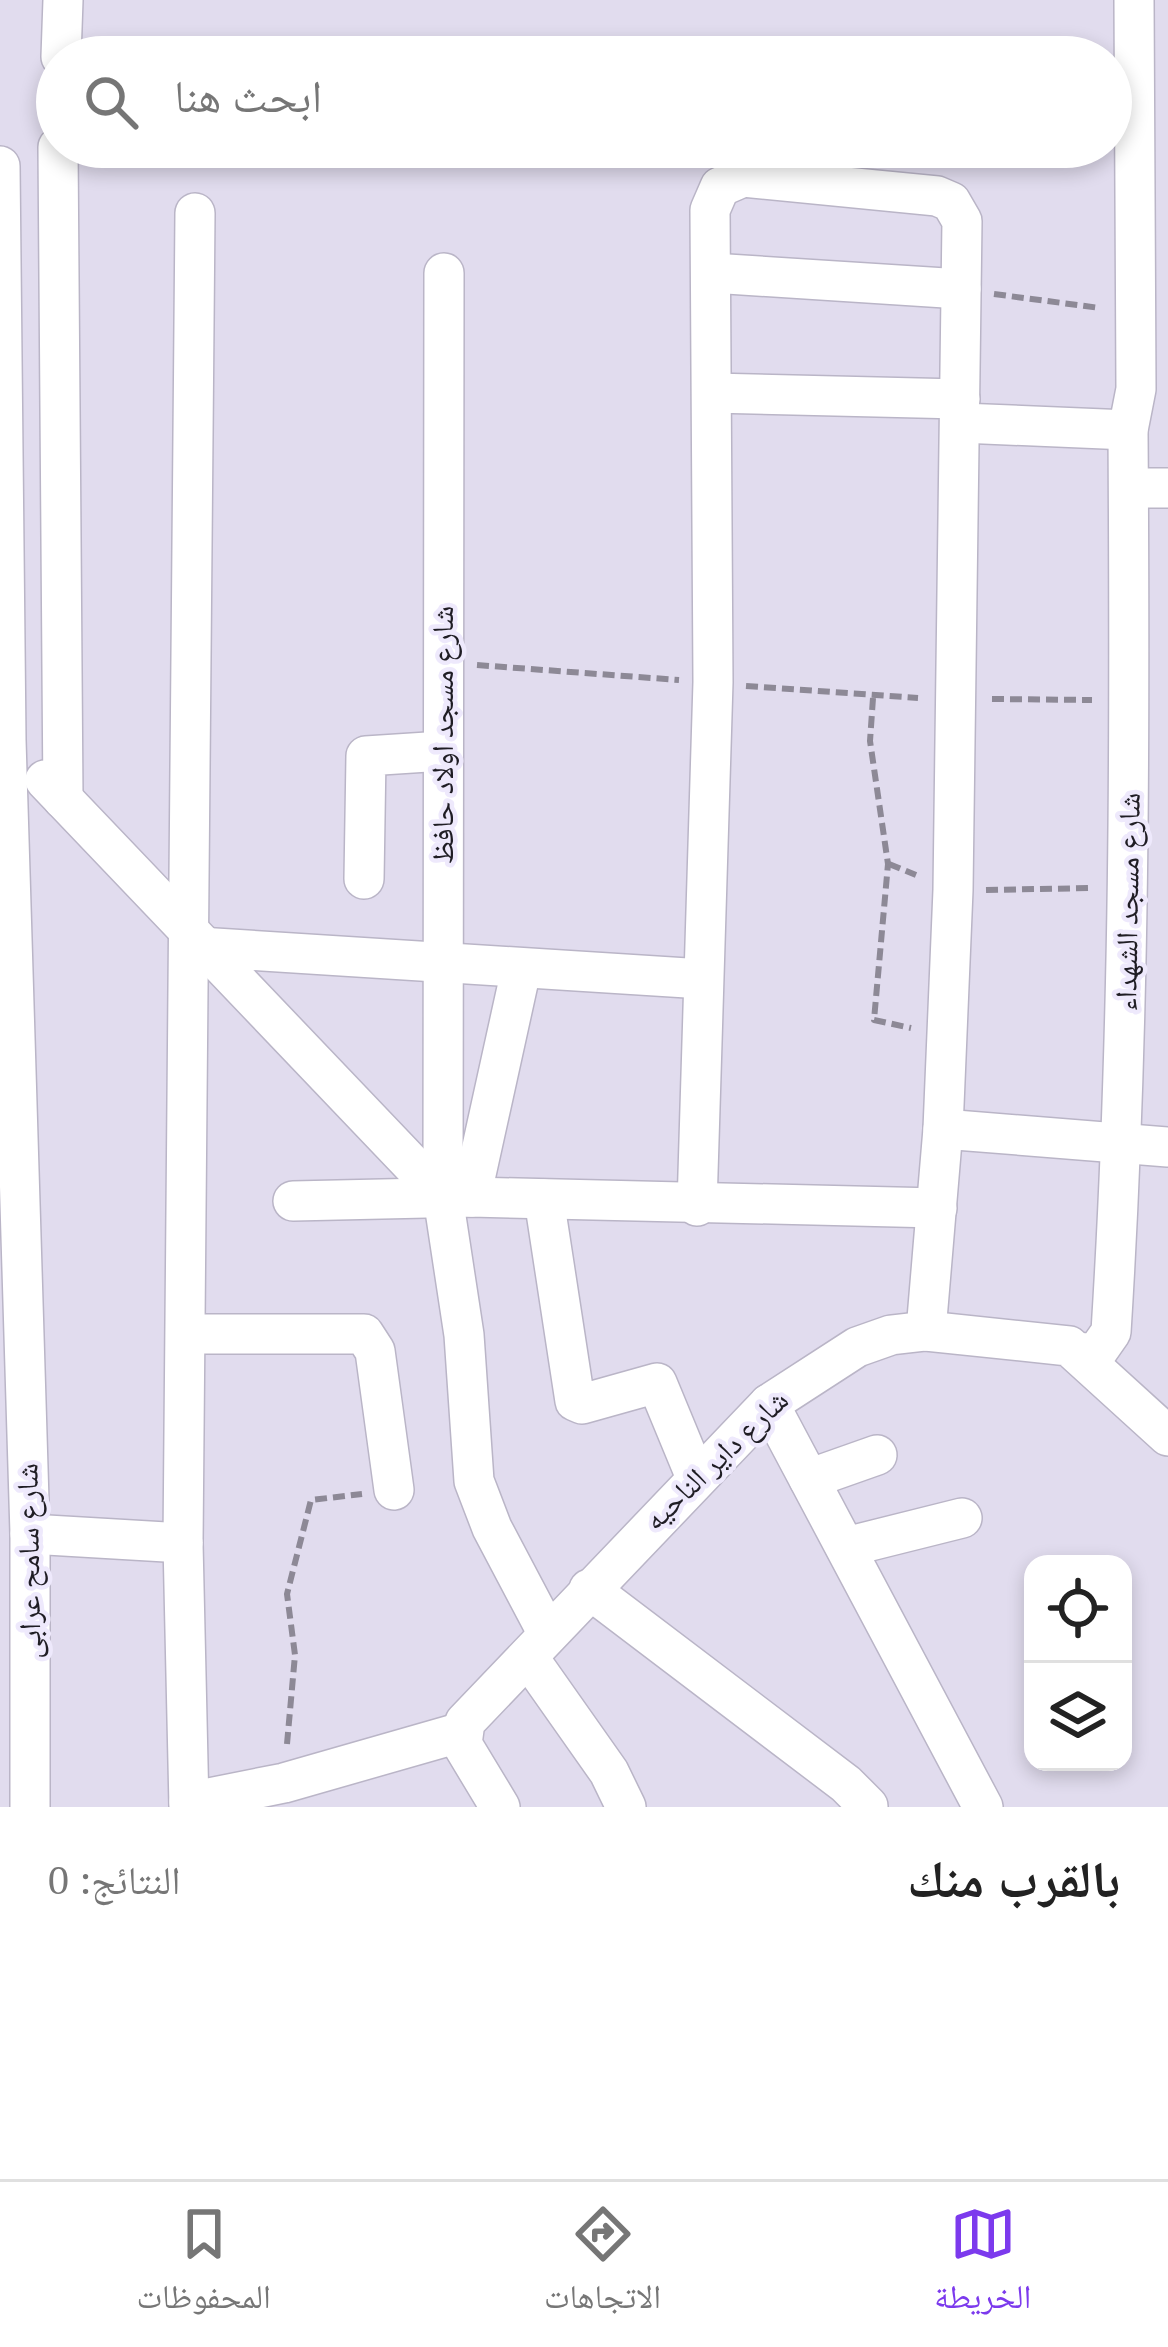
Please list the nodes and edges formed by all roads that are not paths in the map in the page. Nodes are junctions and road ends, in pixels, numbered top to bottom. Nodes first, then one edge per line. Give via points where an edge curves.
1 (63, 0) edge
2 (1134, 0) edge
3 (62, 36) edge
4 (0, 166) edge
5 (58, 168) edge
6 (195, 213) dead end
7 (444, 273) dead end
8 (712, 273) junction
9 (961, 289) junction
10 (1, 344) edge
11 (57, 347) junction
12 (712, 393) junction
13 (961, 411) junction
14 (1128, 430) junction
15 (1148, 488) edge
16 (3, 736) edge
17 (443, 751) junction
18 (63, 799) junction
19 (364, 879) dead end
20 (195, 942) junction
21 (442, 964) junction
22 (521, 970) junction
23 (703, 979) junction
24 (943, 1129) junction
25 (1123, 1142) junction
26 (1168, 1147) edge
27 (457, 1197) junction
28 (544, 1199) junction
29 (293, 1202) dead end
30 (697, 1206) junction
31 (938, 1208) junction
32 (926, 1331) junction
33 (186, 1334) junction
34 (1082, 1353) junction
35 (769, 1404) junction
36 (1168, 1436) edge
37 (877, 1455) dead end
38 (695, 1475) junction
39 (809, 1479) junction
40 (394, 1490) road end
41 (962, 1518) dead end
42 (30, 1534) junction
43 (183, 1543) junction
44 (846, 1546) junction
45 (589, 1589) junction
46 (16, 1621) edge
47 (537, 1646) junction
48 (461, 1732) junction
49 (189, 1804) edge
50 (868, 1806) edge
51 (30, 1807) edge
52 (500, 1807) edge
53 (626, 1807) edge
54 (983, 1807) edge

1 - 3 street
2 - 14 street, شارع مسجد الشهداء via 1136,389
4 - 10 street, شارع سامح عرابى
5 - 11 street
6 - 20 street
7 - 17 street, شارع مسجد اولاد حافظ
8 - 9 street
8 - 9 street via 714,196 743,177 951,202 962,220
8 - 12 street
9 - 13 street
10 - 11 street
10 - 16 street, شارع سامح عرابى
11 - 18 street
12 - 13 street
12 - 23 street
13 - 14 street
13 - 24 street
14 - 15 street, شارع مسجد الشهداء
15 - 25 street, شارع مسجد الشهداء via 1129,701
16 - 18 street
16 - 42 street, شارع سامح عرابى
17 - 19 street via 366,756
17 - 21 street, شارع مسجد اولاد حافظ
18 - 20 street
20 - 21 street
20 - 27 street
20 - 33 street
21 - 22 street
21 - 27 street, شارع مسجد اولاد حافظ
22 - 23 street
22 - 27 street
23 - 30 street
24 - 25 street
24 - 31 street
25 - 26 street
25 - 34 street, شارع مسجد الشهداء via 1111,1332 1097,1352
27 - 28 street
27 - 29 street
27 - 47 street via 474,1481
28 - 30 street
28 - 38 street via 575,1401 657,1383
30 - 31 street
31 - 32 street
32 - 34 street, شارع داير الناحيه
32 - 35 street, شارع داير الناحيه via 857,1347
33 - 40 street via 364,1334 375,1351
33 - 43 street
34 - 36 street
35 - 38 street, شارع داير الناحيه
35 - 39 street
37 - 39 street
38 - 45 street, شارع داير الناحيه
39 - 44 street
41 - 44 street
42 - 43 street
42 - 46 street, شارع سامح عرابى
43 - 49 street
44 - 54 street
45 - 47 street, شارع داير الناحيه
45 - 50 street
46 - 51 street, شارع سامح عرابى
47 - 48 street, شارع داير الناحيه
47 - 53 street
48 - 49 street
48 - 52 street

